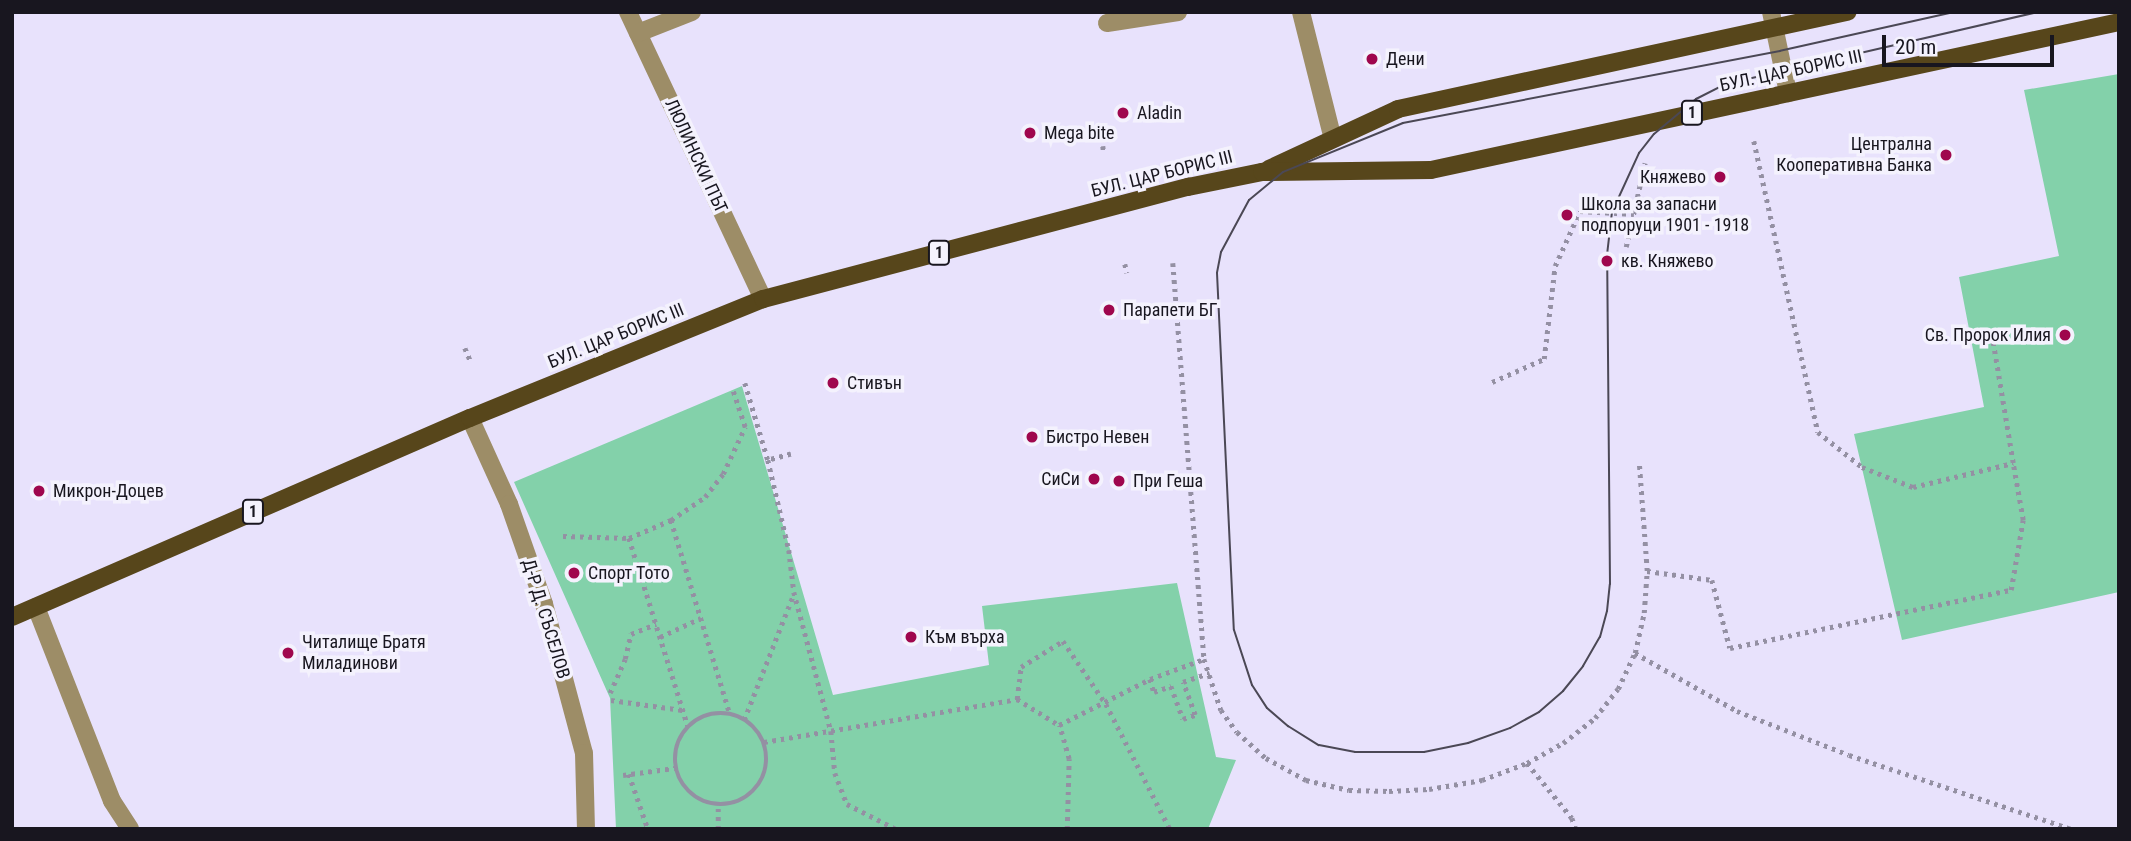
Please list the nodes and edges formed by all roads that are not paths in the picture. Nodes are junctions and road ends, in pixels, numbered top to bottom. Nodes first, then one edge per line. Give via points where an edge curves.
1 (628, 12) edge
2 (692, 12) edge
3 (1178, 12) edge
4 (1301, 12) edge
5 (1848, 12) edge
6 (1773, 20) edge
7 (2119, 22) edge
8 (1107, 23) dead end
9 (638, 33) junction
10 (1788, 93) junction
11 (1333, 139) junction
12 (1262, 172) junction
13 (763, 299) junction
14 (470, 418) junction
15 (36, 607) junction
16 (12, 617) edge
17 (130, 829) edge
18 (586, 829) edge

1 - 9 street, ЛЮЛИНСКИ ПЪТ
2 - 9 street
3 - 8 street
4 - 11 street
5 - 6 main road, БУЛ. ЦАР БОРИС III / 1
6 - 10 street
6 - 11 main road, БУЛ. ЦАР БОРИС III / 1 via 1398,109
7 - 10 main road, БУЛ. ЦАР БОРИС III / 1
9 - 13 street, ЛЮЛИНСКИ ПЪТ
10 - 12 main road, БУЛ. ЦАР БОРИС III / 1 via 1432,170
11 - 12 main road, БУЛ. ЦАР БОРИС III / 1
12 - 13 main road, БУЛ. ЦАР БОРИС III / 1 via 1188,187
13 - 14 main road, БУЛ. ЦАР БОРИС III / 1
14 - 15 main road, БУЛ. ЦАР БОРИС III / 1
14 - 18 street, Д-Р Д. СЪСЕЛОВ via 509,504 544,604 584,753
15 - 16 main road, БУЛ. ЦАР БОРИС III / 1
15 - 17 street via 112,801

